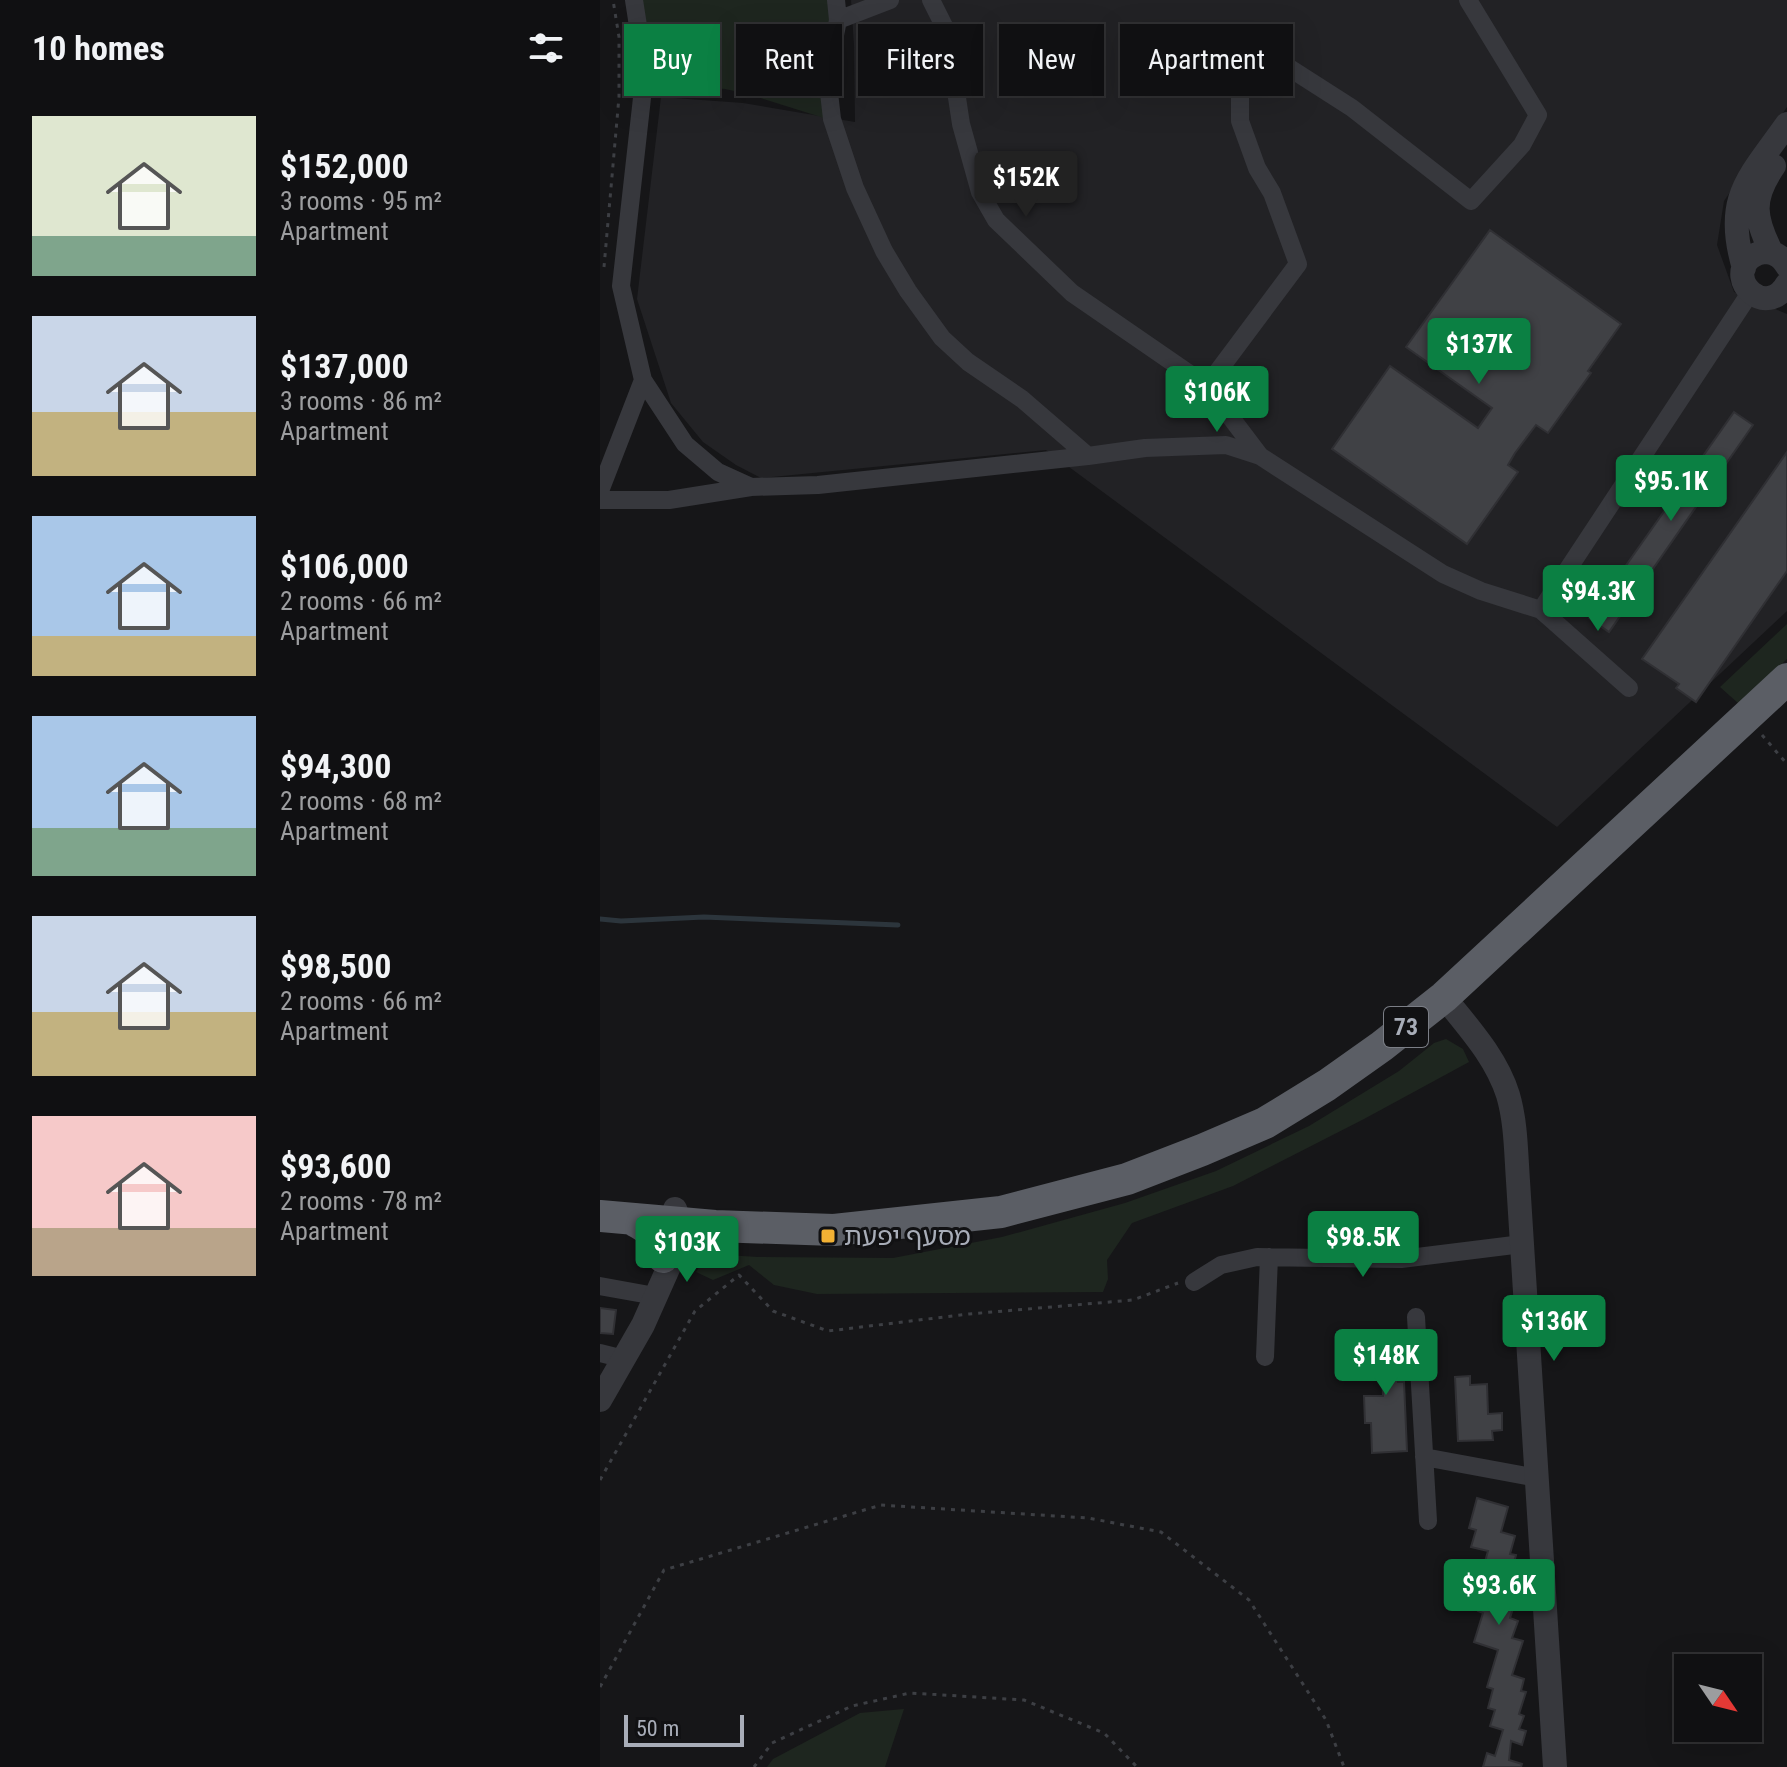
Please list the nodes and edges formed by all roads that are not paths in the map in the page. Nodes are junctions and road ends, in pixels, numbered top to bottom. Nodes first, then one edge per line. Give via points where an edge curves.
1 (634, 0) edge
2 (836, 0) edge
3 (890, 0) edge
4 (931, 0) edge
5 (1468, 0) edge
6 (838, 20) junction
7 (1787, 124) edge
8 (1787, 146) edge
9 (1744, 268) junction
10 (1783, 276) edge
11 (1750, 293) junction
12 (643, 380) junction
13 (1207, 386) junction
14 (1088, 456) junction
15 (1260, 456) junction
16 (751, 487) junction
17 (600, 491) edge
18 (600, 500) edge
19 (1541, 610) junction
20 (1787, 679) edge
21 (1629, 688) dead end
22 (1444, 997) junction
23 (600, 1201) edge
24 (600, 1216) edge
25 (678, 1232) junction
26 (1522, 1244) junction
27 (1269, 1257) junction
28 (1194, 1282) road end
29 (600, 1286) edge
30 (655, 1296) junction
31 (1416, 1317) dead end
32 (612, 1356) edge
33 (1265, 1357) dead end
34 (600, 1400) edge
35 (1424, 1457) junction
36 (1537, 1478) junction
37 (1428, 1521) dead end
38 (1555, 1767) edge

1 - 12 street via 645,71 621,286
2 - 6 street
3 - 6 street
4 - 13 street via 947,32 961,124 980,192 996,220 1072,293
5 - 13 street via 1538,115 1522,145 1471,201 1352,108 1277,60 1260,67 1240,91 1240,121 1298,264
6 - 14 street via 827,75 832,119 884,251 942,338
7 - 9 street via 1742,190 1736,233
8 - 10 street via 1764,181 1757,203 1761,229
9 - 10 street via 1757,254
9 - 11 street
10 - 11 street via 1779,294 1765,299
11 - 19 street
12 - 16 street via 685,444 718,472
12 - 17 street
13 - 15 street
14 - 15 street via 1226,445
14 - 16 street via 818,485
15 - 19 street via 1443,574
16 - 18 street via 669,500
19 - 21 street
20 - 22 highway, 73
22 - 25 highway, 73 via 1327,1085 1265,1123 1127,1179 1001,1212 935,1220 801,1219
22 - 26 street via 1491,1058 1508,1096
23 - 25 highway, 73
24 - 25 highway via 633,1220 658,1239
25 - 30 street
26 - 27 street via 1401,1259
26 - 36 street
27 - 28 street via 1232,1261
27 - 33 street
29 - 30 street
30 - 32 street via 643,1325
31 - 35 street
32 - 34 street
35 - 36 street
35 - 37 street
36 - 38 street

